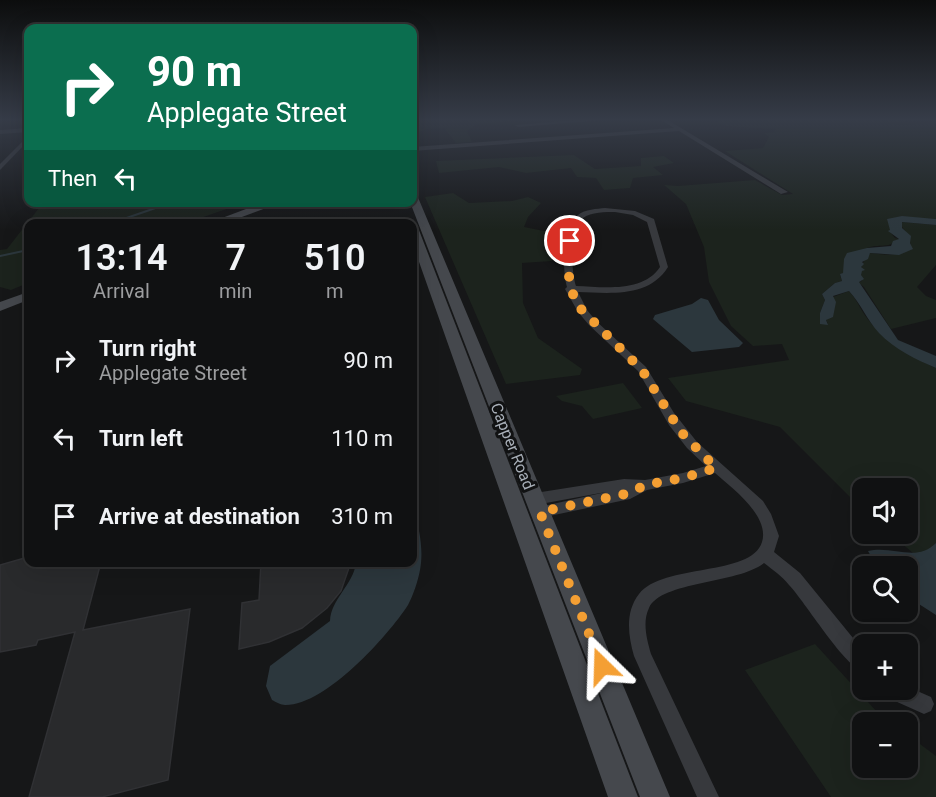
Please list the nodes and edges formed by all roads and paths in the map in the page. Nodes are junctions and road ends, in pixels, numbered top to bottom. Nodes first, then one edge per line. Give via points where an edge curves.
1 (725, 156) edge
2 (784, 192) dead end
3 (243, 207) edge
4 (264, 207) edge
5 (417, 207) edge
6 (210, 219) edge
7 (226, 219) edge
8 (417, 238) edge
9 (570, 289) junction
10 (24, 291) edge
11 (24, 298) edge
12 (0, 300) edge
13 (0, 308) edge
14 (716, 468) junction
15 (537, 505) junction
16 (766, 555) junction
17 (852, 650) edge
18 (915, 700) edge
19 (924, 704) dead end
20 (623, 797) edge
21 (655, 797) edge
22 (708, 797) edge

1 - 2 street
3 - 6 street
4 - 7 street
5 - 15 street, Capper Road
8 - 20 street, Capper Road
9 - 9 street via 568,256 579,218 594,212 621,211 651,221 664,267 659,276 632,287
9 - 14 street via 580,310 642,370 675,423
10 - 12 street
11 - 13 street
14 - 15 street via 645,485 630,493
14 - 16 street via 755,501 765,515 770,530
15 - 21 street, Capper Road
16 - 17 street via 801,586
16 - 22 street via 740,569 651,592 637,617 637,637 643,656
18 - 19 street

